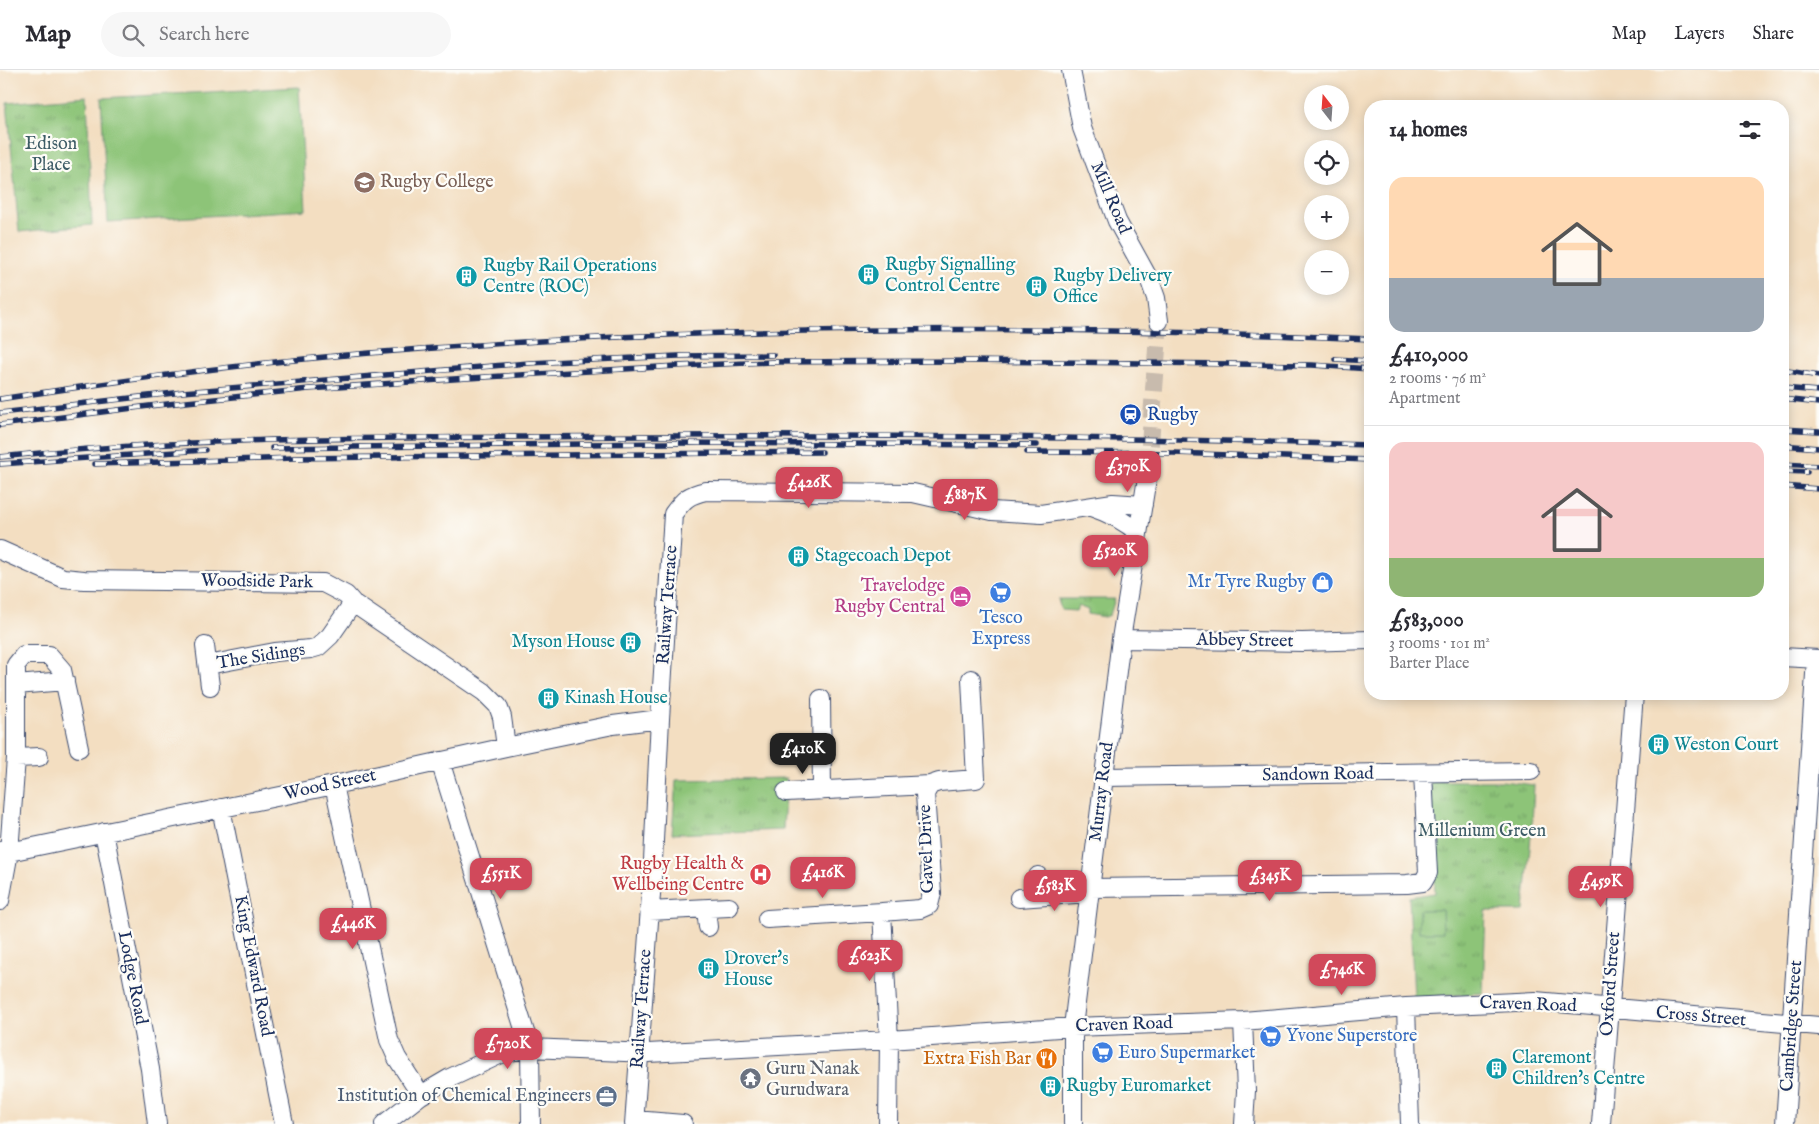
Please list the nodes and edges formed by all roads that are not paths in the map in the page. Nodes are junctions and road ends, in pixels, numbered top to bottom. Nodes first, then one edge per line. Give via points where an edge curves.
1 (1071, 70) edge
2 (1159, 321) tunnel mouth
3 (1148, 472) tunnel mouth
4 (1090, 507) junction
5 (1140, 519) junction
6 (0, 550) edge
7 (354, 603) junction
8 (1120, 639) junction
9 (1364, 640) edge
10 (205, 646) dead end
11 (1789, 657) edge
12 (1818, 659) edge
13 (208, 665) junction
14 (971, 679) dead end
15 (65, 681) junction
16 (16, 685) junction
17 (210, 686) dead end
18 (821, 699) dead end
19 (1634, 700) edge
20 (660, 719) junction
21 (506, 747) junction
22 (79, 748) dead end
23 (40, 757) dead end
24 (16, 758) junction
25 (440, 761) junction
26 (1531, 772) dead end
27 (1423, 774) junction
28 (1104, 777) junction
29 (334, 785) junction
30 (930, 785) junction
31 (822, 791) junction
32 (786, 792) dead end
33 (220, 808) junction
34 (104, 832) junction
35 (4, 851) edge
36 (1038, 876) dead end
37 (1090, 890) junction
38 (1040, 896) junction
39 (1019, 898) dead end
40 (0, 900) edge
41 (729, 908) dead end
42 (649, 911) junction
43 (882, 912) junction
44 (767, 919) dead end
45 (1406, 1007) junction
46 (1609, 1009) junction
47 (1243, 1021) junction
48 (1792, 1025) junction
49 (1819, 1026) edge
50 (1073, 1027) junction
51 (889, 1040) junction
52 (530, 1048) junction
53 (639, 1053) junction
54 (421, 1095) junction
55 (635, 1122) edge
56 (157, 1124) edge
57 (284, 1124) edge
58 (384, 1124) edge
59 (531, 1124) edge
60 (683, 1124) edge
61 (888, 1124) edge
62 (1073, 1124) edge
63 (1244, 1124) edge
64 (1410, 1124) edge
65 (1601, 1124) edge
66 (1785, 1124) edge

1 - 2 street, Mill Road via 1082,128 1117,221 1150,281
3 - 5 street
4 - 5 street, Railway Terrace via 1113,503
4 - 5 street, Railway Terrace via 1112,514 1129,525
4 - 20 street, Railway Terrace via 1045,514 992,511 913,493 706,492 687,497 673,514
5 - 8 street, Murray Road
6 - 7 street, Woodside Park via 63,578 323,583
7 - 13 street, The Sidings via 318,647
7 - 21 street, Woodside Park via 484,692 498,706
8 - 9 street, Abbey Street
8 - 28 street, Murray Road
10 - 13 street, The Sidings
11 - 12 street
12 - 48 street, Cambridge Street
13 - 17 street, The Sidings
14 - 30 street, Gavel Drive via 976,779
15 - 16 street
15 - 16 street via 62,670 49,655 24,655 16,665
15 - 22 street
16 - 24 street
18 - 31 street
19 - 46 street, Oxford Street
20 - 21 street, Wood Street
20 - 42 street, Railway Terrace
21 - 25 street, Wood Street
23 - 24 street
24 - 35 street
25 - 29 street, Wood Street
25 - 52 street
26 - 27 street, Sandown Road
27 - 28 street, Sandown Road
27 - 37 street via 1428,874 1423,882
28 - 37 street, Murray Road
29 - 33 street, Wood Street
29 - 54 street via 389,1040
30 - 31 street
30 - 43 street, Gavel Drive via 925,794 932,893 929,905 920,909
31 - 32 street
33 - 34 street, Wood Street
33 - 57 street, King Edward Road
34 - 35 street, Wood Street
34 - 56 street, Lodge Road via 150,1069
35 - 40 street
36 - 38 street
37 - 38 street
37 - 50 street, Murray Road
38 - 39 street
41 - 42 street via 707,918
42 - 53 street, Railway Terrace
43 - 44 street
43 - 51 street
45 - 46 street, Craven Road via 1535,1001
45 - 47 street, Craven Road
45 - 64 street
46 - 48 street, Cross Street
46 - 65 street, Oxford Street
47 - 50 street, Craven Road
47 - 63 street
48 - 49 street, Cross Street
48 - 66 street, Cambridge Street
50 - 51 street, Craven Road
50 - 62 street, Murray Road
51 - 53 street, Craven Road
51 - 61 street
52 - 53 street, Craven Road
52 - 54 street, Craven Road via 502,1054
52 - 59 street
53 - 55 street, Railway Terrace
54 - 58 street, Craven Road
55 - 60 street

